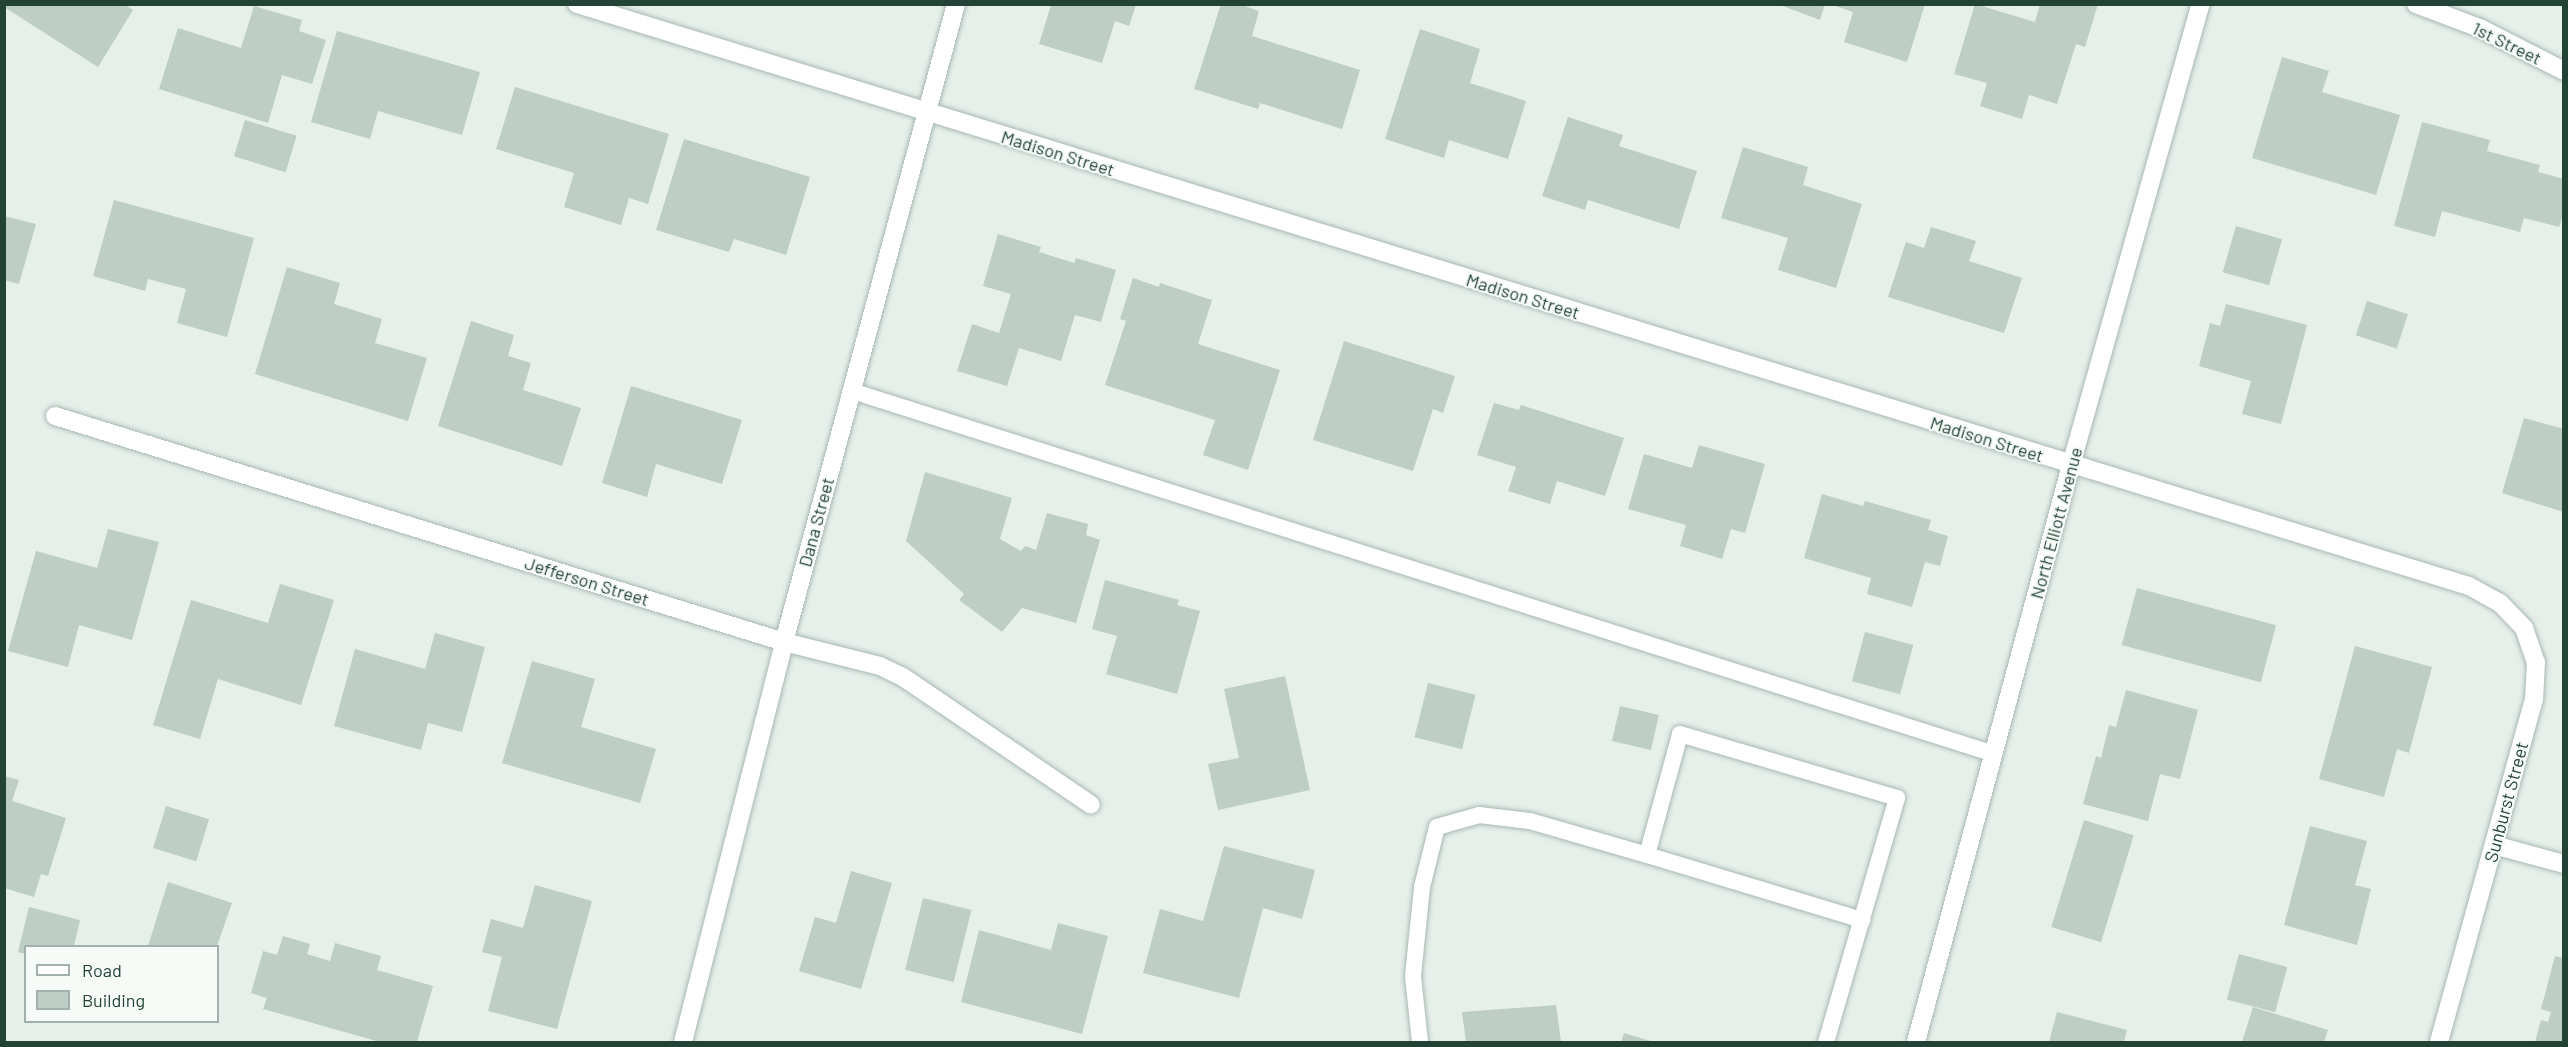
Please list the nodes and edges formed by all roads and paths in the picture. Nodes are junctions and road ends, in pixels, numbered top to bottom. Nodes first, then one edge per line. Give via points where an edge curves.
1 (577, 4) edge
2 (957, 4) edge
3 (2201, 4) edge
4 (2416, 4) edge
5 (2564, 71) edge
6 (927, 112) junction
7 (852, 391) junction
8 (55, 416) dead end
9 (2071, 465) junction
10 (2469, 586) joint
11 (784, 642) junction
12 (1994, 754) junction
13 (1091, 805) dead end
14 (2494, 845) junction
15 (1647, 855) junction
16 (2564, 864) edge
17 (1862, 920) junction
18 (683, 1042) edge
19 (1420, 1042) edge
20 (1826, 1042) edge
21 (1916, 1042) edge
22 (2439, 1042) edge

1 - 6 street, Madison Street
2 - 6 street, Dana Street
3 - 9 street, North Elliott Avenue
4 - 5 street, 1st Street via 2482,29
6 - 7 street, Dana Street
6 - 9 street, Madison Street
7 - 11 street, Dana Street
7 - 12 lane
8 - 11 street, Jefferson Street
9 - 10 street, Madison Street
9 - 12 street, North Elliott Avenue
10 - 14 street, Sunburst Street via 2500,603 2524,628 2536,662 2534,699
11 - 13 street, Jefferson Street via 880,666 903,677
11 - 18 street, Dana Street
12 - 21 street, North Elliott Avenue
14 - 16 street
14 - 22 street, Sunburst Street
15 - 17 lane
15 - 17 lane via 1680,734 1897,798
15 - 19 lane via 1520,820 1479,815 1437,827 1422,887 1413,976
17 - 20 lane

